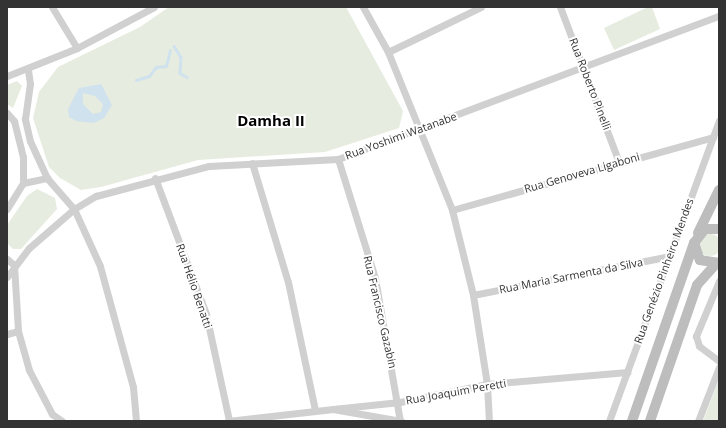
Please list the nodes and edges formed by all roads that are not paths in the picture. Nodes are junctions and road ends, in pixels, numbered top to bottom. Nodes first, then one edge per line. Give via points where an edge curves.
1 (52, 7) edge
2 (154, 7) edge
3 (363, 7) edge
4 (481, 7) edge
5 (560, 7) edge
6 (719, 16) edge
7 (78, 48) junction
8 (388, 52) junction
9 (585, 67) junction
10 (28, 69) junction
11 (7, 76) edge
12 (7, 113) edge
13 (719, 121) edge
14 (420, 130) junction
15 (713, 138) junction
16 (338, 159) junction
17 (619, 162) junction
18 (252, 163) junction
19 (47, 178) junction
20 (155, 178) junction
21 (23, 183) junction
22 (719, 191) edge
23 (7, 209) edge
24 (74, 209) junction
25 (452, 210) junction
26 (719, 229) edge
27 (695, 240) junction
28 (670, 256) junction
29 (7, 259) edge
30 (718, 263) edge
31 (14, 265) junction
32 (7, 277) edge
33 (719, 281) edge
34 (473, 295) junction
35 (18, 331) junction
36 (7, 334) edge
37 (663, 337) junction
38 (678, 343) junction
39 (719, 361) edge
40 (719, 367) edge
41 (627, 372) junction
42 (487, 384) junction
43 (400, 402) junction
44 (333, 409) junction
45 (315, 410) junction
46 (634, 417) edge
47 (650, 420) edge
48 (62, 421) edge
49 (136, 421) edge
50 (228, 421) edge
51 (401, 421) edge
52 (489, 421) edge
53 (609, 421) edge
54 (698, 421) edge

1 - 7 street
2 - 7 street
3 - 8 street
4 - 8 street
5 - 9 street, Rua Roberto Pinelli
6 - 9 street, Rua Yoshimi Watanabe
7 - 10 street
8 - 14 street
9 - 14 street, Rua Yoshimi Watanabe
9 - 17 street, Rua Roberto Pinelli
10 - 11 street
10 - 19 street via 25,119 36,159
12 - 21 street via 14,120 23,157
13 - 15 street, Rua Genézio Pinheiro Mendes
14 - 16 street, Rua Yoshimi Watanabe
14 - 25 street
15 - 17 street, Rua Genoveva Ligaboni
15 - 28 street, Rua Genézio Pinheiro Mendes
16 - 18 street, Rua Yoshimi Watanabe
16 - 43 street, Rua Francisco Gazabin via 375,278
17 - 25 street, Rua Genoveva Ligaboni
18 - 20 street, Rua Yoshimi Watanabe via 209,166
18 - 45 street via 288,282
19 - 21 street
19 - 24 street
20 - 24 street, Rua Yoshimi Watanabe via 96,196
20 - 50 street, Rua Hélio Benatti via 206,314
21 - 23 street
22 - 27 street
24 - 31 street, Rua Yoshimi Watanabe
24 - 49 street via 100,266 133,387
25 - 34 street
26 - 27 street via 705,229
27 - 30 street via 700,260
27 - 37 street
28 - 34 street, Rua Maria Sarmenta da Silva
28 - 41 street, Rua Genézio Pinheiro Mendes
29 - 31 street
30 - 38 street via 697,285
31 - 32 street, Rua Yoshimi Watanabe
31 - 35 street
33 - 39 street via 696,336 698,346
34 - 42 street
35 - 36 street
35 - 48 street via 29,370 52,414
37 - 38 street
37 - 46 street
38 - 47 street
40 - 54 street
41 - 42 street, Rua Joaquim Peretti
41 - 53 street, Rua Genézio Pinheiro Mendes
42 - 43 street, Rua Joaquim Peretti
42 - 52 street
43 - 44 street, Rua Joaquim Peretti
43 - 51 street, Rua Francisco Gazabin
44 - 45 street
44 - 51 street
45 - 50 street
46 - 47 street

